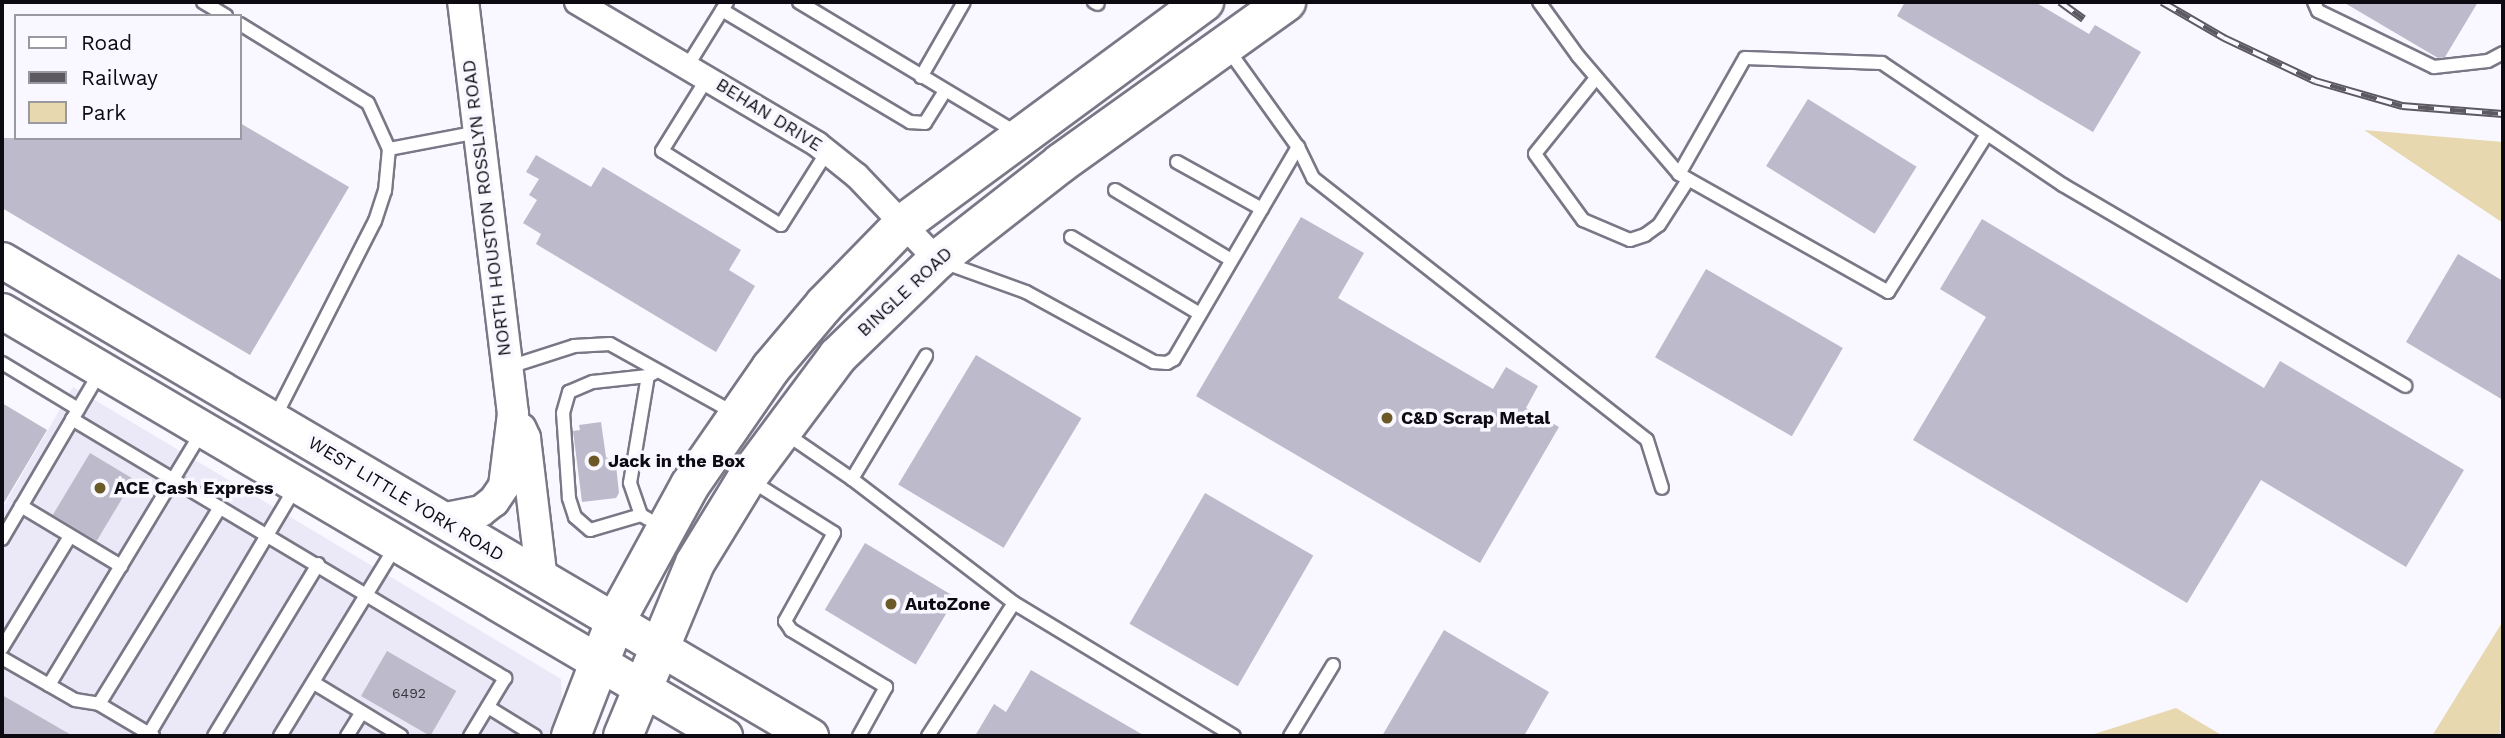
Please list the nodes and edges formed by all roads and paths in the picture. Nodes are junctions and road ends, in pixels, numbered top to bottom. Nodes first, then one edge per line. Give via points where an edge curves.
1 (203, 2) edge
2 (463, 2) edge
3 (577, 2) edge
4 (799, 2) edge
5 (964, 2) edge
6 (1204, 2) edge
7 (1286, 2) edge
8 (1539, 2) edge
9 (2314, 2) edge
10 (725, 6) edge
11 (610, 10) edge
12 (223, 14) edge
13 (242, 25) edge
14 (1225, 45) junction
15 (2503, 53) edge
16 (698, 71) junction
17 (921, 77) junction
18 (1596, 78) junction
19 (944, 91) junction
20 (478, 132) junction
21 (1987, 134) junction
22 (1022, 136) junction
23 (1298, 147) junction
24 (389, 149) junction
25 (827, 152) junction
26 (1177, 162) dead end
27 (1684, 177) junction
28 (1115, 190) dead end
29 (1262, 209) junction
30 (904, 223) junction
31 (1071, 237) dead end
32 (2, 260) edge
33 (937, 260) junction
34 (1231, 261) junction
35 (2, 311) edge
36 (1200, 314) junction
37 (926, 356) dead end
38 (2, 363) edge
39 (506, 368) junction
40 (101, 370) junction
41 (660, 370) junction
42 (648, 376) junction
43 (2405, 386) dead end
44 (225, 393) junction
45 (75, 414) junction
46 (513, 414) junction
47 (739, 415) junction
48 (273, 421) junction
49 (203, 429) junction
50 (782, 431) junction
51 (747, 478) junction
52 (852, 478) junction
53 (174, 479) junction
54 (297, 485) junction
55 (1662, 488) dead end
56 (21, 506) junction
57 (220, 507) junction
58 (442, 519) junction
59 (654, 522) junction
60 (268, 535) junction
61 (71, 536) junction
62 (2, 539) edge
63 (397, 544) junction
64 (318, 564) junction
65 (121, 566) junction
66 (542, 580) junction
67 (367, 594) junction
68 (1014, 603) junction
69 (615, 622) junction
70 (658, 647) junction
71 (2, 648) edge
72 (2, 658) edge
73 (598, 664) junction
74 (1334, 665) dead end
75 (314, 683) junction
76 (49, 685) junction
77 (641, 687) junction
78 (99, 705) junction
79 (488, 707) junction
80 (362, 712) junction
81 (151, 735) edge
82 (214, 736) edge
83 (281, 736) edge
84 (347, 736) edge
85 (401, 736) edge
86 (470, 736) edge
87 (535, 736) edge
88 (572, 736) edge
89 (623, 736) edge
90 (724, 736) edge
91 (810, 736) edge
92 (859, 736) edge
93 (928, 736) edge
94 (1234, 736) edge
95 (1290, 736) edge

1 - 12 lane
2 - 20 street, NORTH HOUSTON ROSSLYN ROAD
3 - 11 street, BEHAN DRIVE
4 - 17 lane
5 - 17 lane
6 - 22 main road
7 - 14 main road, BINGLE ROAD
8 - 18 lane
9 - 15 lane via 2318,11 2434,67 2488,61
10 - 16 lane
10 - 19 lane via 909,122 925,123
11 - 16 street, BEHAN DRIVE
13 - 24 lane via 368,103
14 - 23 lane
14 - 33 main road, BINGLE ROAD via 1060,163
16 - 25 street, BEHAN DRIVE
16 - 25 lane via 662,150 780,225
17 - 19 lane
18 - 27 lane
18 - 27 lane via 1535,154 1583,220 1630,240 1645,235 1659,225
19 - 22 lane
20 - 24 lane
20 - 39 street, NORTH HOUSTON ROSSLYN ROAD
21 - 27 lane via 1882,63 1745,58
21 - 27 lane via 1888,292
21 - 43 lane via 2184,260
22 - 30 main road
23 - 29 lane
23 - 55 lane via 1313,178 1647,440
24 - 48 lane via 386,191 375,221
25 - 30 street, BEHAN DRIVE
26 - 29 lane
28 - 34 lane
29 - 34 lane
30 - 33 street, BEHAN DRIVE
30 - 47 main road via 825,304
31 - 36 lane
32 - 44 main road, WEST LITTLE YORK ROAD
33 - 36 lane via 1026,292 1161,363 1174,359
33 - 50 main road, BINGLE ROAD via 838,356
34 - 36 lane
35 - 40 main road
37 - 52 lane
38 - 45 lane
39 - 41 lane via 574,346 610,344
39 - 46 street, NORTH HOUSTON ROSSLYN ROAD
40 - 45 lane
40 - 49 main road
41 - 42 lane
41 - 47 lane
42 - 59 lane via 630,483
42 - 59 lane via 624,377 569,392 563,413 569,498 575,517 590,530
44 - 48 main road, WEST LITTLE YORK ROAD
44 - 49 main road
45 - 53 lane
45 - 56 lane
46 - 58 street, NORTH HOUSTON ROSSLYN ROAD via 509,463 494,501 481,511
46 - 66 street, NORTH HOUSTON ROSSLYN ROAD via 525,438
47 - 59 main road via 690,485
48 - 58 main road, WEST LITTLE YORK ROAD
49 - 53 lane
49 - 54 main road
50 - 51 main road, BINGLE ROAD
50 - 52 lane
51 - 70 main road, BINGLE ROAD via 695,563
51 - 92 lane via 834,533 785,621 791,630 886,687
52 - 68 lane
53 - 57 lane
53 - 65 lane
54 - 60 lane
54 - 63 main road
56 - 61 lane
56 - 62 lane
57 - 60 lane
57 - 78 lane
58 - 66 main road, WEST LITTLE YORK ROAD
59 - 69 main road
60 - 64 lane
60 - 81 lane
61 - 65 lane
61 - 71 lane
63 - 67 lane
63 - 73 main road
64 - 67 lane
64 - 82 lane
65 - 76 lane
66 - 69 main road, WEST LITTLE YORK ROAD
67 - 75 lane
67 - 79 lane via 505,678
68 - 93 lane
68 - 94 lane
69 - 70 main road, WEST LITTLE YORK ROAD
69 - 73 main road
70 - 77 main road, BINGLE ROAD
70 - 91 main road, WEST LITTLE YORK ROAD
72 - 76 lane
73 - 77 main road
73 - 88 main road
74 - 95 lane
75 - 80 lane
75 - 83 lane
76 - 78 lane via 75,700
77 - 89 main road
77 - 90 main road
78 - 81 lane
79 - 86 lane
79 - 87 lane
80 - 84 lane
80 - 85 lane

